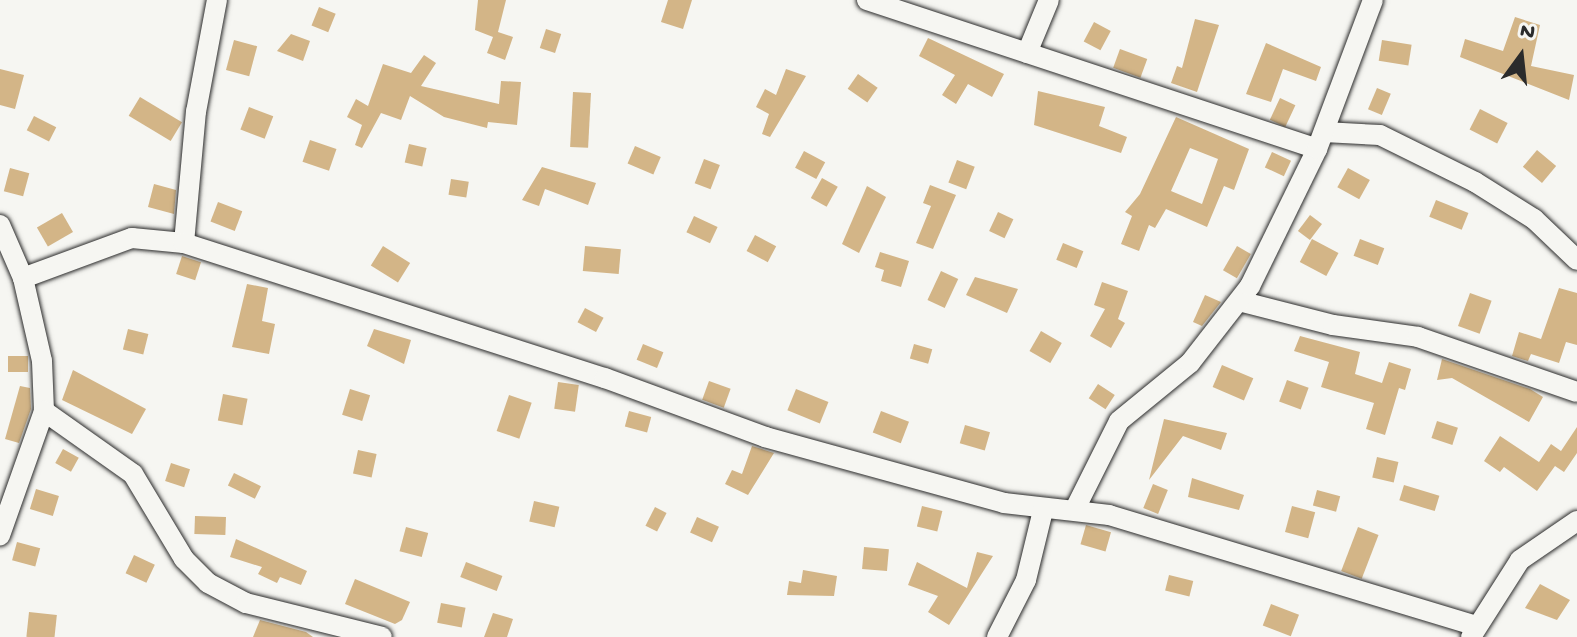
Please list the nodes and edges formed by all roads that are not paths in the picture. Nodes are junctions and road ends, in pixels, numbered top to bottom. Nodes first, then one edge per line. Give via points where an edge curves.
1 (217, 0) edge
2 (867, 0) edge
3 (1049, 0) edge
4 (1373, 0) edge
5 (1027, 53) junction
6 (1321, 140) junction
7 (0, 225) edge
8 (184, 243) junction
9 (1577, 260) edge
10 (23, 278) junction
11 (1239, 301) junction
12 (1577, 392) edge
13 (44, 411) junction
14 (1076, 507) junction
15 (1043, 510) junction
16 (1577, 521) edge
17 (0, 535) edge
18 (1474, 631) edge
19 (382, 637) edge
20 (997, 637) edge

1 - 8 street via 196,112
2 - 5 street
3 - 5 street
4 - 6 street
5 - 6 street
6 - 9 street via 1371,132 1475,182 1534,219
6 - 11 street
7 - 10 street
8 - 10 street via 132,238
8 - 15 street via 605,378 765,437
10 - 13 street via 42,361
11 - 12 street via 1333,325 1418,337
11 - 14 street via 1190,363 1119,421
13 - 17 street
13 - 19 street via 133,474 184,559 208,583 246,603
14 - 15 street
14 - 18 street
15 - 20 street via 1026,580
16 - 18 street via 1520,560

